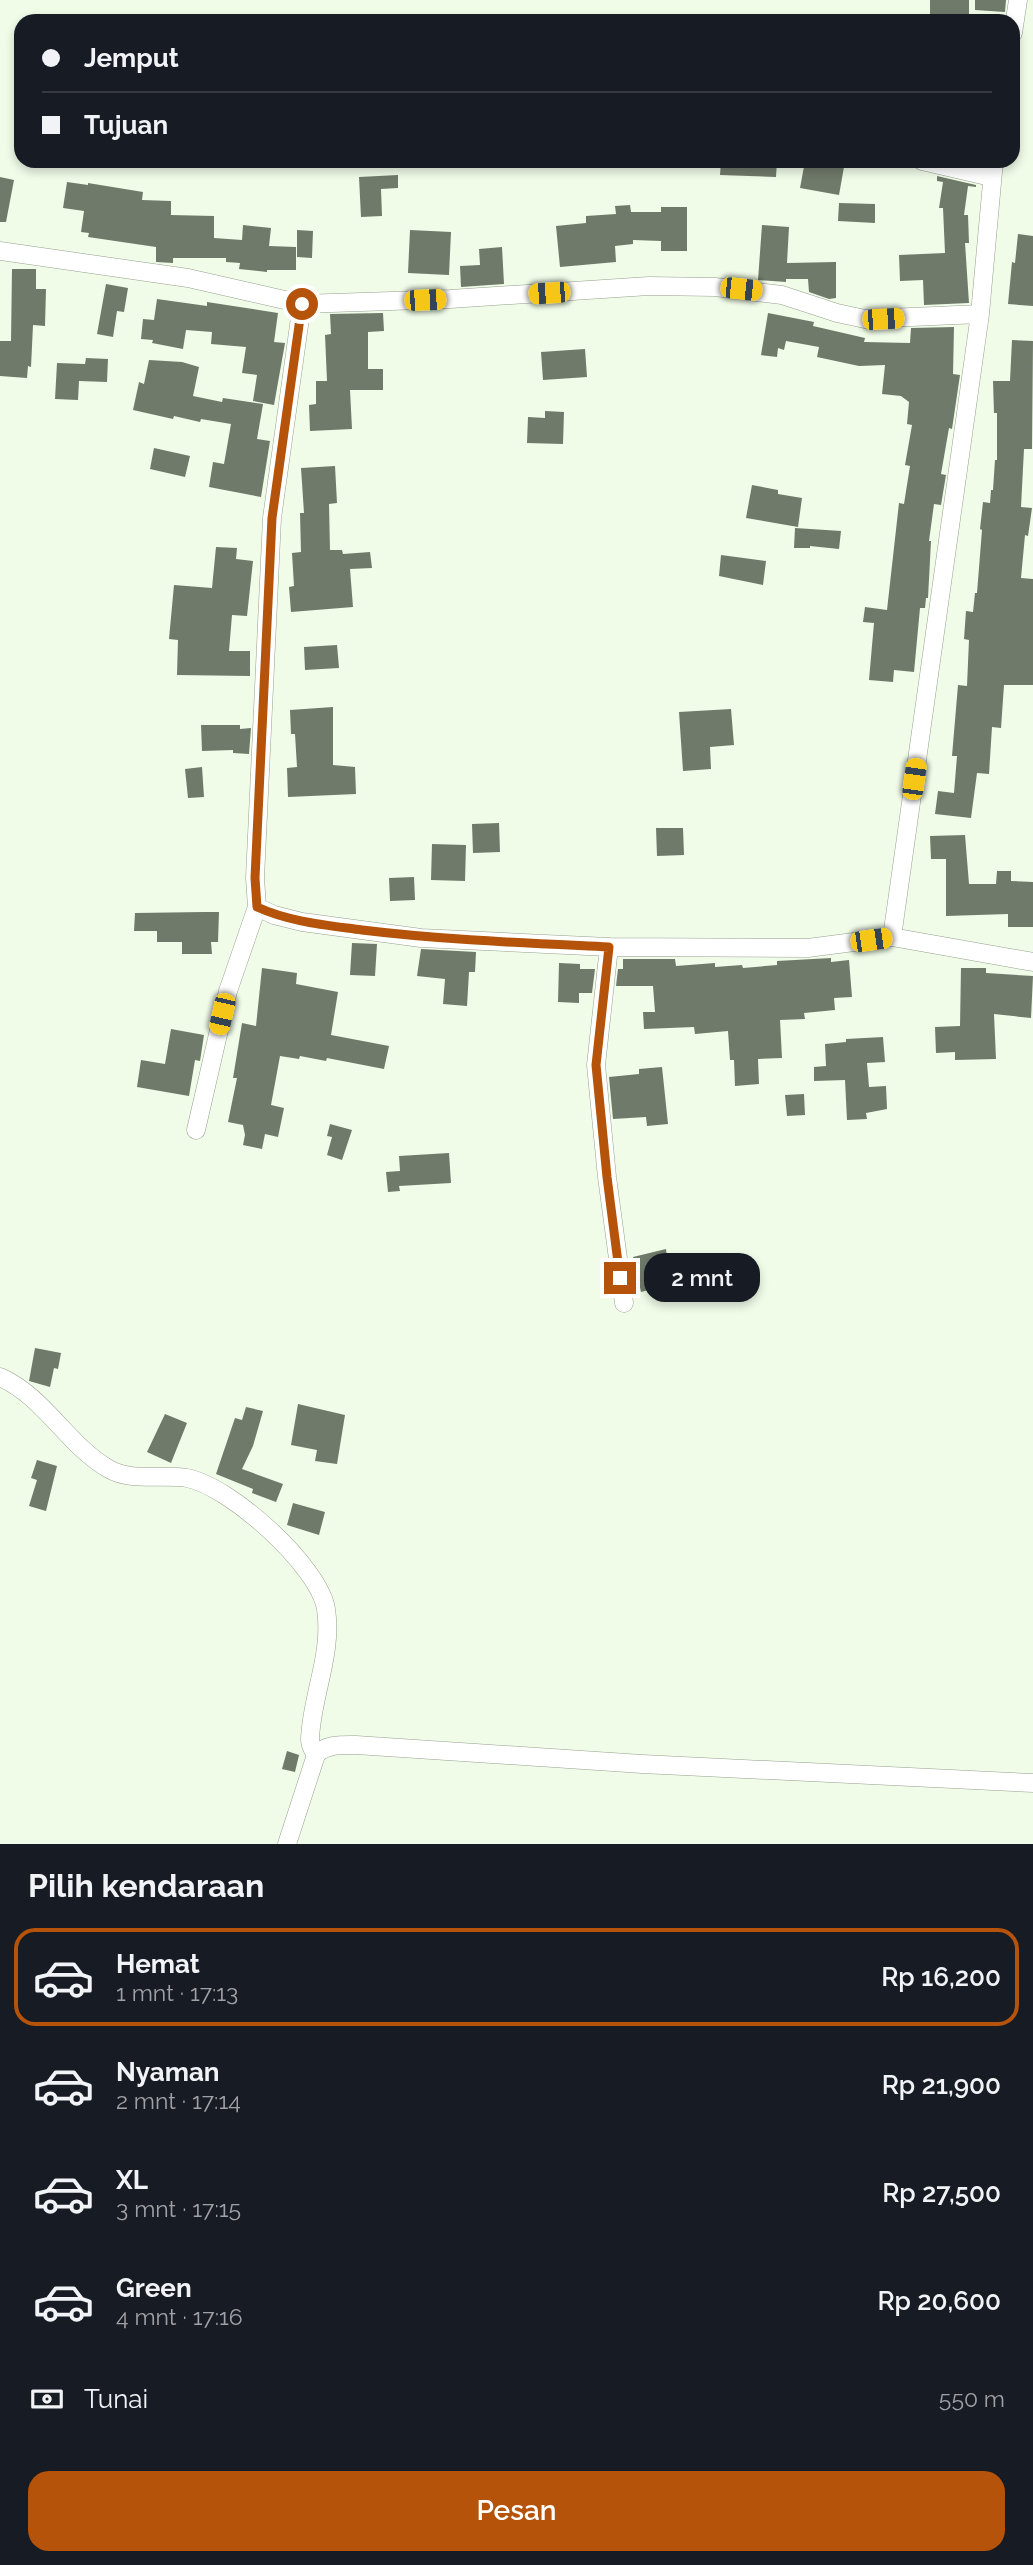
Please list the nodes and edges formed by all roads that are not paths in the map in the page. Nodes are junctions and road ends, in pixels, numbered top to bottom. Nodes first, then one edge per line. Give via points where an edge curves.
1 (993, 169) edge
2 (0, 251) edge
3 (302, 304) junction
4 (980, 314) junction
5 (257, 907) junction
6 (892, 937) junction
7 (609, 947) junction
8 (1033, 962) edge
9 (196, 1130) dead end
10 (624, 1303) dead end
11 (0, 1377) edge
12 (316, 1755) junction
13 (1033, 1783) edge
14 (287, 1844) edge

1 - 4 street
2 - 3 street via 188,278
3 - 4 street via 649,286 782,295 852,318
3 - 5 street via 272,518
4 - 6 street
5 - 7 street via 302,922 421,938
5 - 9 street via 228,991
6 - 7 street via 808,948
6 - 8 street
7 - 10 street via 596,1065
11 - 12 street via 32,1397 106,1468 129,1475 190,1479 218,1491 257,1519 304,1568 322,1594 327,1618 310,1739
12 - 13 street via 327,1747 356,1745
12 - 14 street

